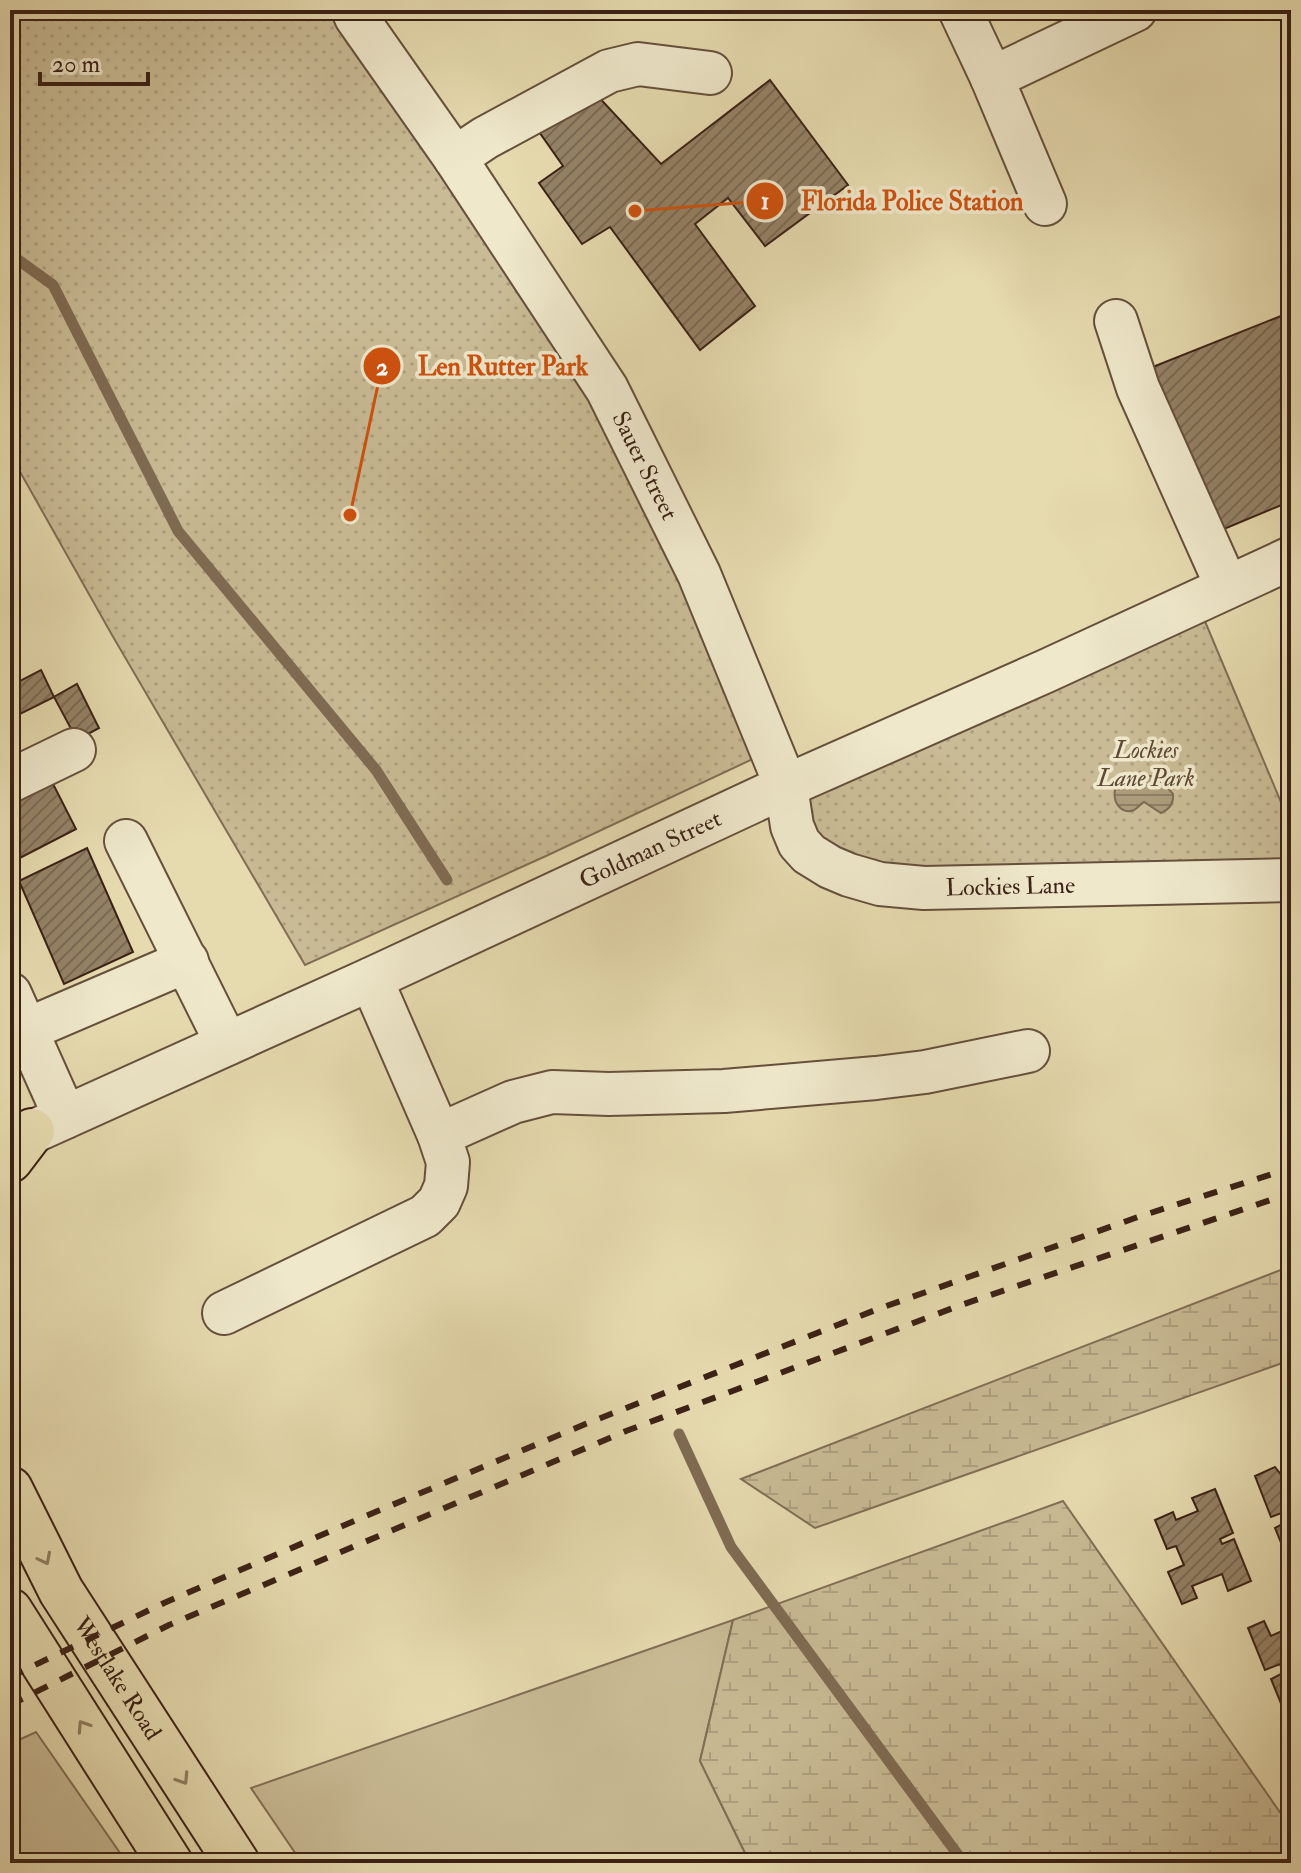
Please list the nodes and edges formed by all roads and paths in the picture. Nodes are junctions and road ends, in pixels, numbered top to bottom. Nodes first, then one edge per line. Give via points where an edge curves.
1 (353, 10) edge
2 (960, 10) edge
3 (1135, 10) edge
4 (710, 73) dead end
5 (992, 78) junction
6 (455, 158) junction
7 (1045, 204) dead end
8 (1116, 321) dead end
9 (1291, 558) edge
10 (1227, 587) junction
11 (74, 750) dead end
12 (10, 781) edge
13 (786, 786) junction
14 (126, 841) dead end
15 (1291, 880) edge
16 (187, 961) junction
17 (371, 979) junction
18 (18, 1012) edge
19 (227, 1044) junction
20 (1028, 1051) dead end
21 (439, 1135) junction
22 (29, 1138) edge
23 (224, 1313) dead end
24 (10, 1489) edge
25 (10, 1611) edge
26 (170, 1863) edge
27 (237, 1863) edge

1 - 6 street, Sauer Street
2 - 5 street
3 - 5 street
4 - 6 street via 638,64 609,71
5 - 7 street
6 - 13 street, Sauer Street via 607,389 699,574
8 - 10 street via 1138,388
9 - 10 street, Goldman Street
10 - 13 street, Goldman Street
11 - 12 street
13 - 15 street, Lockies Lane via 792,826 809,854 880,884 924,888
13 - 17 street, Goldman Street
14 - 16 street
16 - 18 street
16 - 19 street
17 - 19 street, Goldman Street
17 - 21 street
18 - 22 street
19 - 22 street, Goldman Street
20 - 21 street via 901,1076 845,1081 724,1091 552,1092 513,1102
21 - 23 street via 448,1162 446,1186 425,1216
24 -> 27 main road, Westlake Road via 61,1591
26 -> 25 main road

